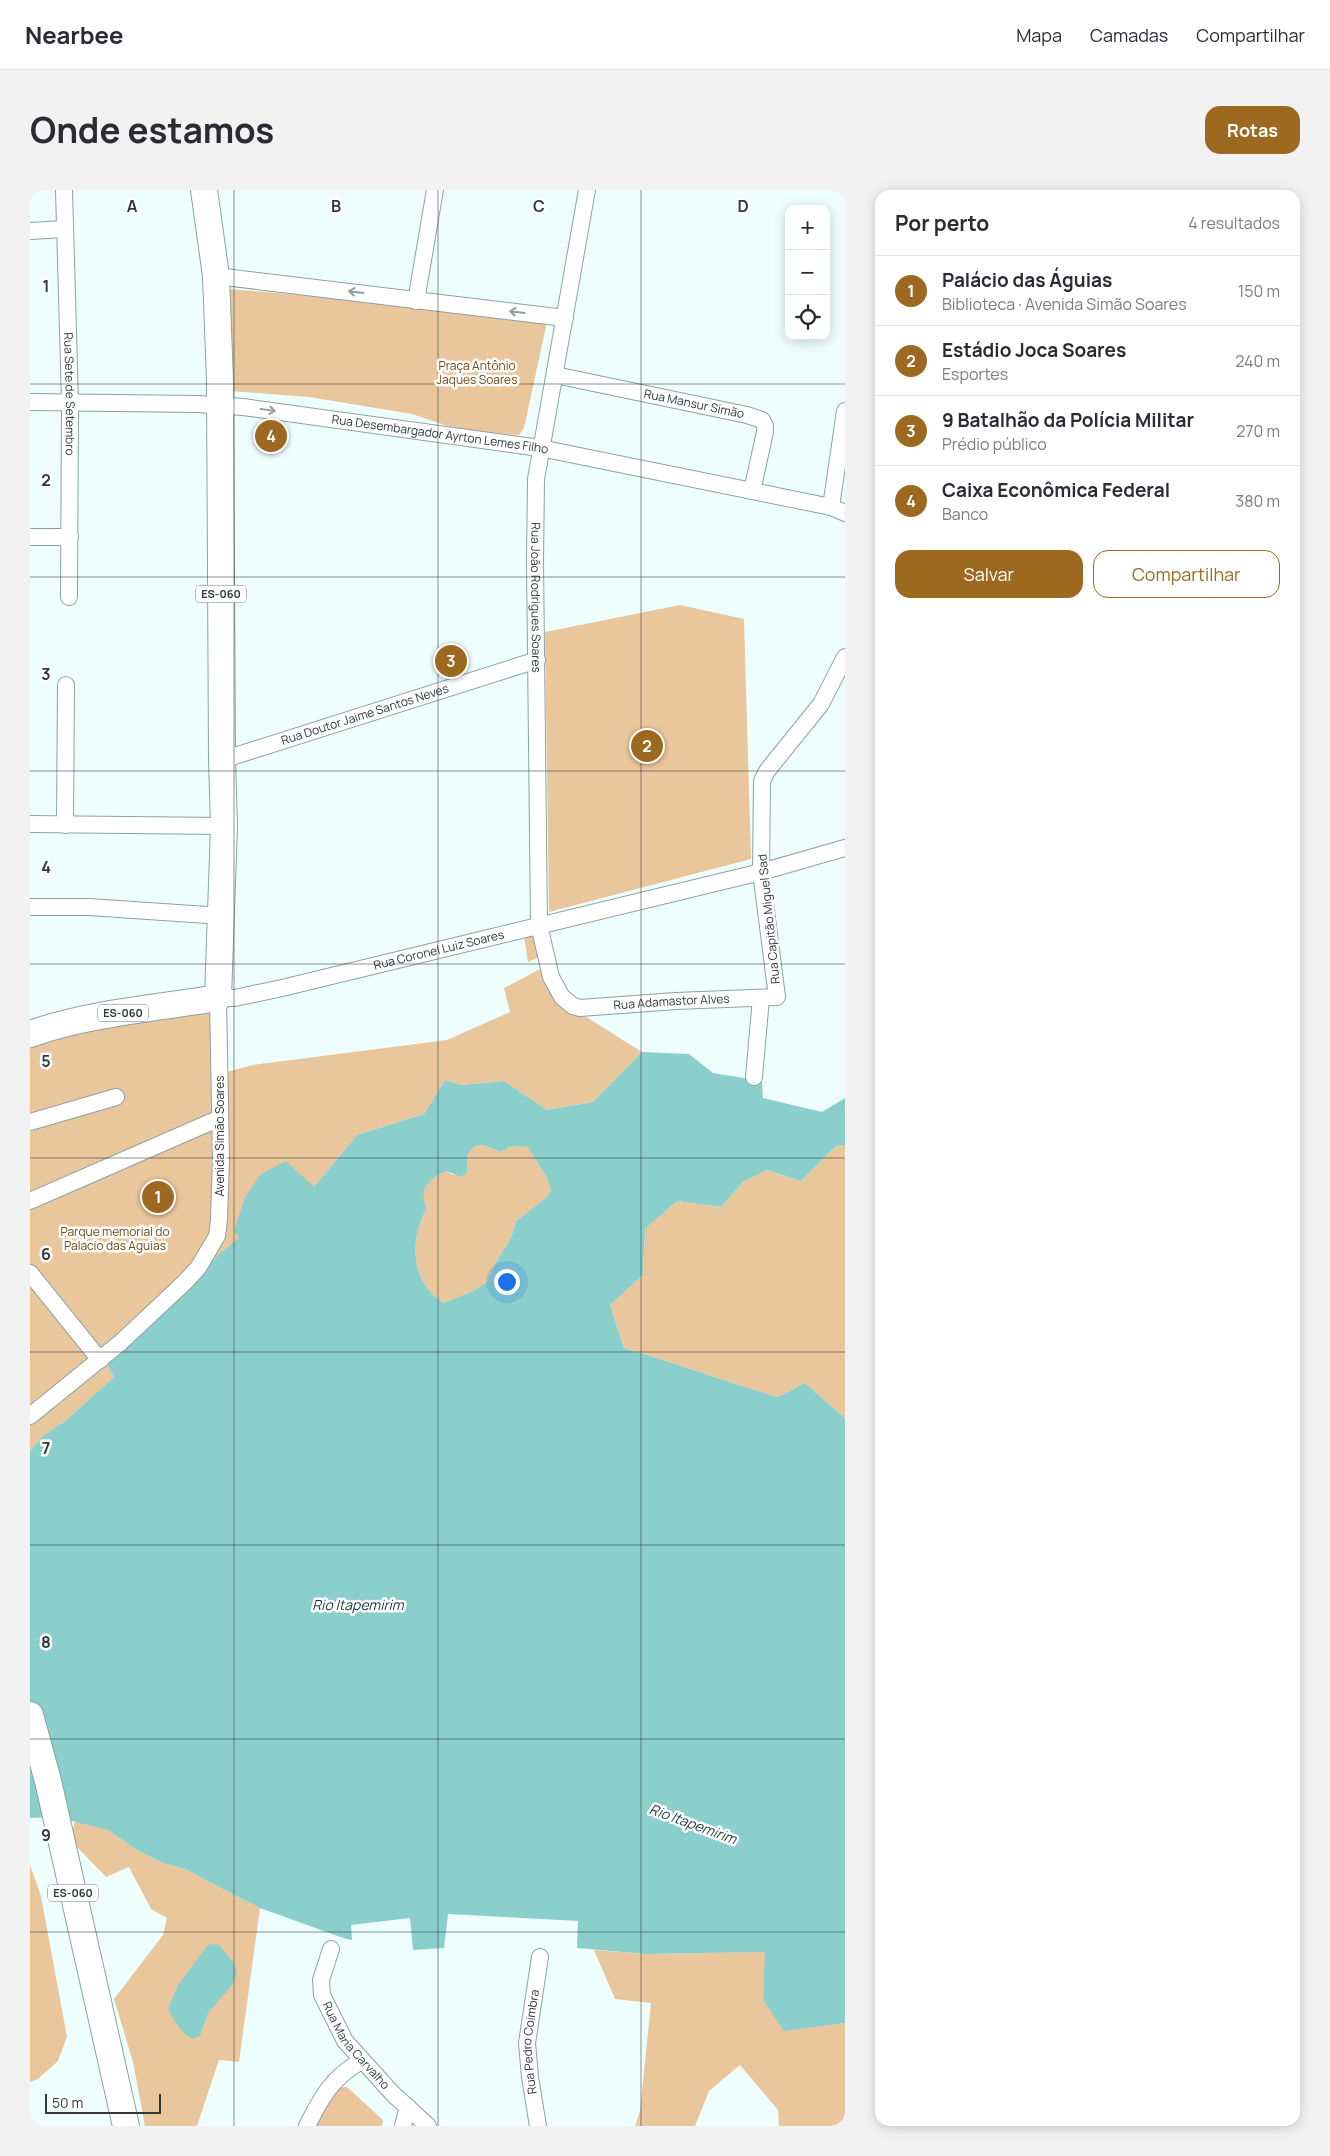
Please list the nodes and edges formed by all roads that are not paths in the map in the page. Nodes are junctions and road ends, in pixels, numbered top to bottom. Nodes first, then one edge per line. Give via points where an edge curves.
1 (64, 190) edge
2 (204, 190) edge
3 (435, 190) edge
4 (587, 190) edge
5 (64, 229) junction
6 (30, 231) edge
7 (216, 276) junction
8 (416, 301) junction
9 (565, 318) junction
10 (555, 375) junction
11 (30, 402) edge
12 (70, 402) junction
13 (220, 405) junction
14 (845, 411) edge
15 (540, 448) junction
16 (752, 491) junction
17 (838, 510) edge
18 (30, 537) edge
19 (70, 537) junction
20 (69, 597) dead end
21 (845, 657) edge
22 (537, 660) junction
23 (66, 685) dead end
24 (222, 760) junction
25 (30, 824) edge
26 (64, 825) junction
27 (224, 826) junction
28 (845, 848) edge
29 (761, 872) junction
30 (30, 908) edge
31 (222, 916) junction
32 (539, 925) junction
33 (777, 997) joint
34 (218, 998) junction
35 (761, 998) junction
36 (568, 1003) joint
37 (30, 1034) edge
38 (754, 1077) dead end
39 (116, 1097) dead end
40 (220, 1118) junction
41 (30, 1122) edge
42 (30, 1201) edge
43 (30, 1273) edge
44 (100, 1360) junction
45 (30, 1416) edge
46 (30, 1715) edge
47 (331, 1949) dead end
48 (540, 1957) dead end
49 (362, 2061) junction
50 (408, 2107) junction
51 (126, 2126) edge
52 (307, 2126) edge
53 (404, 2126) edge
54 (428, 2126) edge
55 (538, 2126) edge

1 - 5 street, Rua Sete de Setembro
2 - 7 main road, ES-060
3 - 8 street
4 - 9 street, Rua João Rodrigues Soares
5 - 6 street
5 - 12 street, Rua Sete de Setembro
8 -> 7 street
7 - 13 main road, ES-060
9 -> 8 street
9 - 10 street, Rua João Rodrigues Soares
10 - 15 street, Rua João Rodrigues Soares
10 - 16 street, Rua Mansur Simão via 762,420 765,432
11 - 12 street, Rua Desembargador Ayrton Lemes Filho
12 - 13 street, Rua Desembargador Ayrton Lemes Filho
12 - 19 street, Rua Sete de Setembro
13 -> 15 street, Rua Desembargador Ayrton Lemes Filho
13 - 24 main road, ES-060
14 - 17 street
15 - 16 street, Rua Desembargador Ayrton Lemes Filho
15 - 22 street, Rua João Rodrigues Soares via 536,478
16 - 17 street, Rua Desembargador Ayrton Lemes Filho
18 - 19 street
19 - 20 street, Rua Sete de Setembro
21 - 29 street, Rua Capitão Miguel Sad via 821,704 762,781
22 - 24 street, Rua Doutor Jaime Santos Neves
22 - 32 street, Rua João Rodrigues Soares
23 - 26 street
24 - 27 main road, ES-060
25 - 26 street
26 - 27 street
27 - 31 main road, ES-060
28 - 29 street, Rua Coronel Luiz Soares
29 - 32 street, Rua Coronel Luiz Soares
29 - 33 street, Rua Capitão Miguel Sad
30 - 31 street via 88,907
31 - 34 main road, ES-060
32 - 34 street, Rua Coronel Luiz Soares via 282,988 235,998
32 - 36 street, Rua João Rodrigues Soares via 554,986
33 - 35 street, Rua Adamastor Alves
34 - 37 main road, Rua Coronel Luiz Soares / ES-060 via 95,1017
34 - 40 street, Avenida Simão Soares
35 - 36 street, Rua Adamastor Alves via 596,1008 580,1008
35 - 38 street, Rua Capitão Miguel Sad
39 - 41 street
40 - 42 street
40 - 44 street, Avenida Simão Soares via 217,1236 198,1268
43 - 44 street
44 - 45 street, Avenida Simão Soares
46 - 51 main road, ES-060 via 48,1781
47 - 49 street, Rua Maria Carvalho via 322,1980 322,1995 345,2041
48 - 55 street, Rua Pedro Coimbra via 527,2043
49 - 50 street, Rua Maria Carvalho
49 - 52 street via 344,2071 328,2088
50 - 53 street
50 - 54 street, Rua Maria Carvalho

